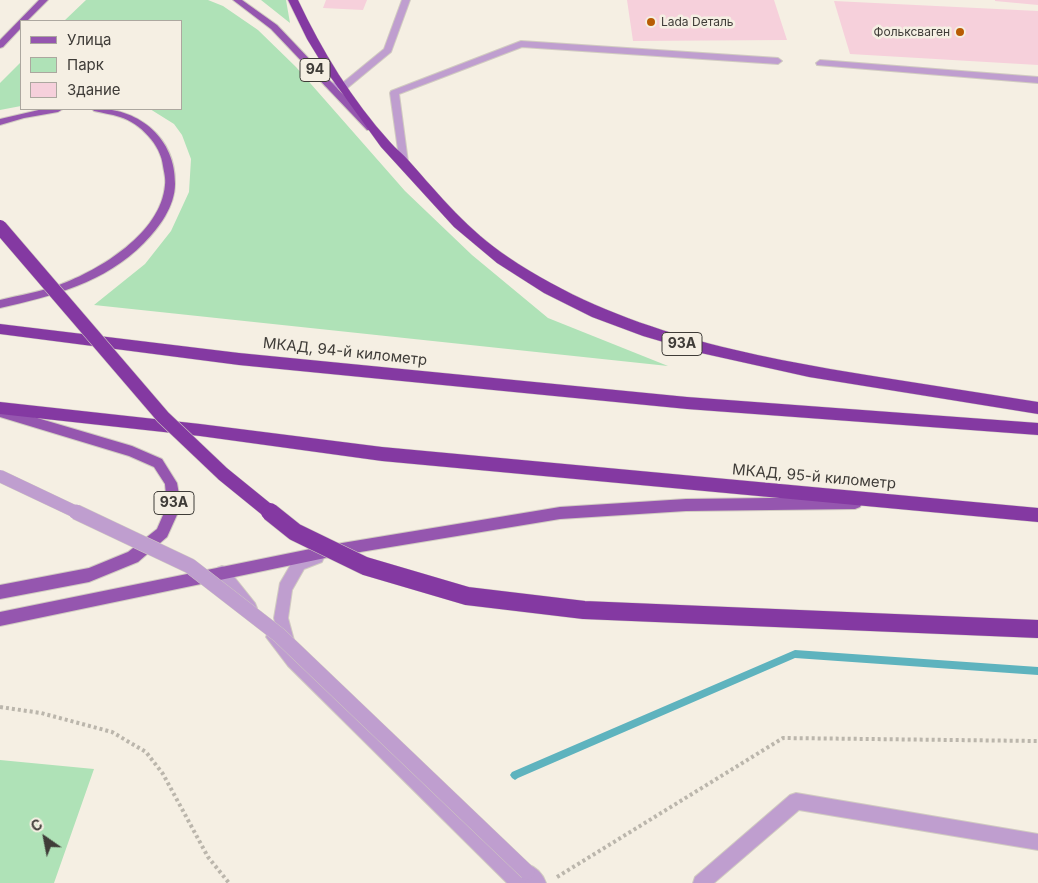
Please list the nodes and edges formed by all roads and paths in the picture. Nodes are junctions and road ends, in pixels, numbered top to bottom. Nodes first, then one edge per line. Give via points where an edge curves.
1 (44, 0) edge
2 (237, 0) edge
3 (293, 0) edge
4 (406, 0) edge
5 (24, 20) edge
6 (20, 24) edge
7 (0, 45) edge
8 (778, 60) dead end
9 (820, 63) dead end
10 (1038, 80) edge
11 (328, 84) junction
12 (342, 88) junction
13 (52, 110) edge
14 (101, 110) edge
15 (0, 122) edge
16 (387, 146) junction
17 (403, 162) junction
18 (0, 227) edge
19 (0, 304) edge
20 (0, 329) edge
21 (0, 408) edge
22 (1038, 408) edge
23 (0, 412) edge
24 (1038, 429) edge
25 (0, 476) edge
26 (902, 503) junction
27 (1038, 515) edge
28 (330, 551) junction
29 (222, 573) junction
30 (0, 592) edge
31 (0, 619) edge
32 (1038, 629) edge
33 (293, 661) junction
34 (0, 707) edge
35 (1038, 741) edge
36 (1038, 842) edge
37 (229, 883) edge
38 (519, 883) edge
39 (538, 883) edge
40 (548, 883) edge
41 (701, 883) edge

1 - 5 main road
2 - 11 main road, 94 via 274,27
3 - 12 highway, 93A via 319,53
4 - 12 street via 388,50
6 - 7 main road
8 - 17 street via 521,44 394,93
9 - 10 street
11 - 12 street
11 - 16 main road, 94
12 - 16 highway, 93A
13 - 15 main road
14 - 19 main road via 127,116 150,131 165,152 172,177 167,205 147,234 112,264 63,288
16 - 17 highway, 93A
17 - 22 highway, 93A via 457,223 496,255 542,286 593,313 655,336 720,354 810,372
18 - 32 highway, bridge via 163,417 203,455 295,532 365,566 467,596 584,610
20 - 24 highway, МКАД, 94-й километр via 239,359 687,403
21 - 26 highway, МКАД, 95-й километр via 382,454
23 - 30 main road, 93A via 132,451 158,464 170,483 174,506 162,533 133,557 89,575
25 - 39 street, bridge via 190,566 279,635
26 - 27 highway, МКАД, 95-й километр
26 - 28 main road via 686,505 560,513
28 - 29 main road
28 - 33 street via 299,564 285,588 281,618
29 - 31 main road
29 - 33 street
33 - 38 street
34 - 37 path via 41,713 112,732 146,752 162,774 208,857
35 - 40 path via 782,738
36 - 41 street via 796,801

